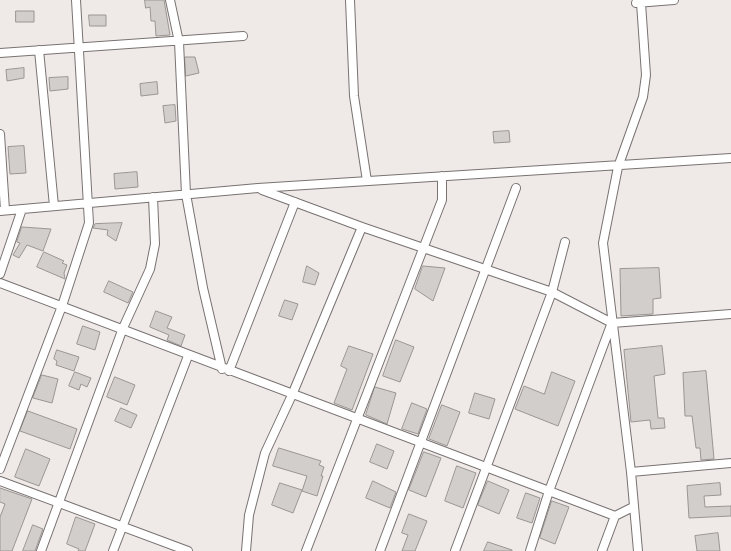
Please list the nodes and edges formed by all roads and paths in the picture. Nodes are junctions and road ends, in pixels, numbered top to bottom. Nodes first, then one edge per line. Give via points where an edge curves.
1 (76, 0) edge
2 (170, 0) edge
3 (350, 0) edge
4 (674, 0) edge
5 (243, 36) dead end
6 (179, 42) junction
7 (79, 47) junction
8 (39, 50) junction
9 (0, 53) edge
10 (0, 134) edge
11 (731, 158) edge
12 (618, 167) junction
13 (442, 176) junction
14 (367, 181) junction
15 (258, 188) junction
16 (516, 188) dead end
17 (186, 194) junction
18 (153, 197) junction
19 (89, 202) junction
20 (295, 202) junction
21 (54, 206) junction
22 (22, 208) junction
23 (2, 210) edge
24 (362, 227) junction
25 (566, 242) dead end
26 (422, 248) junction
27 (486, 269) junction
28 (0, 274) edge
29 (0, 284) edge
30 (552, 292) junction
31 (62, 306) junction
32 (731, 314) edge
33 (612, 322) junction
34 (123, 328) junction
35 (188, 356) junction
36 (225, 370) junction
37 (292, 395) junction
38 (356, 419) junction
39 (421, 443) junction
40 (731, 463) edge
41 (487, 468) junction
42 (0, 469) edge
43 (631, 472) junction
44 (0, 481) edge
45 (549, 491) junction
46 (59, 504) junction
47 (633, 507) junction
48 (615, 516) junction
49 (121, 527) junction
50 (41, 551) edge
51 (113, 551) edge
52 (188, 551) edge
53 (246, 551) edge
54 (306, 551) edge
55 (380, 551) edge
56 (455, 551) edge
57 (530, 551) edge
58 (602, 551) edge
59 (638, 551) edge

1 - 7 street
2 - 6 street
3 - 14 street via 354,96
4 - 12 street via 639,3 646,74 643,97
5 - 6 street
6 - 7 street
6 - 17 street
7 - 8 street
7 - 19 street
8 - 9 street
8 - 21 street
10 - 23 street
11 - 12 street
12 - 13 street
12 - 33 street via 603,243
13 - 14 street
13 - 26 street via 442,200
14 - 15 street
15 - 17 street
15 - 20 street
16 - 27 street
17 - 18 street
17 - 36 street via 203,288
18 - 19 street
18 - 34 street via 155,244 150,269
19 - 21 street
19 - 31 street via 90,223
20 - 24 street
20 - 36 street
21 - 22 street
22 - 23 street
22 - 28 street
24 - 26 street
24 - 37 street
25 - 30 street
26 - 27 street
26 - 38 street
27 - 30 street
27 - 39 street
29 - 31 street
30 - 33 street
30 - 41 street
31 - 34 street
31 - 42 street
32 - 33 street
33 - 43 street
33 - 45 street
34 - 35 street
34 - 46 street
35 - 36 street
35 - 49 street
36 - 37 street
37 - 38 street
37 - 53 street via 265,453 249,514
38 - 39 street
38 - 54 street
39 - 41 street
39 - 55 street
40 - 43 street
41 - 45 street
41 - 56 street
43 - 47 street
44 - 46 street
45 - 48 street
45 - 57 street
46 - 49 street
46 - 50 street
47 - 48 street
47 - 59 street
48 - 58 street
49 - 51 street
49 - 52 street

